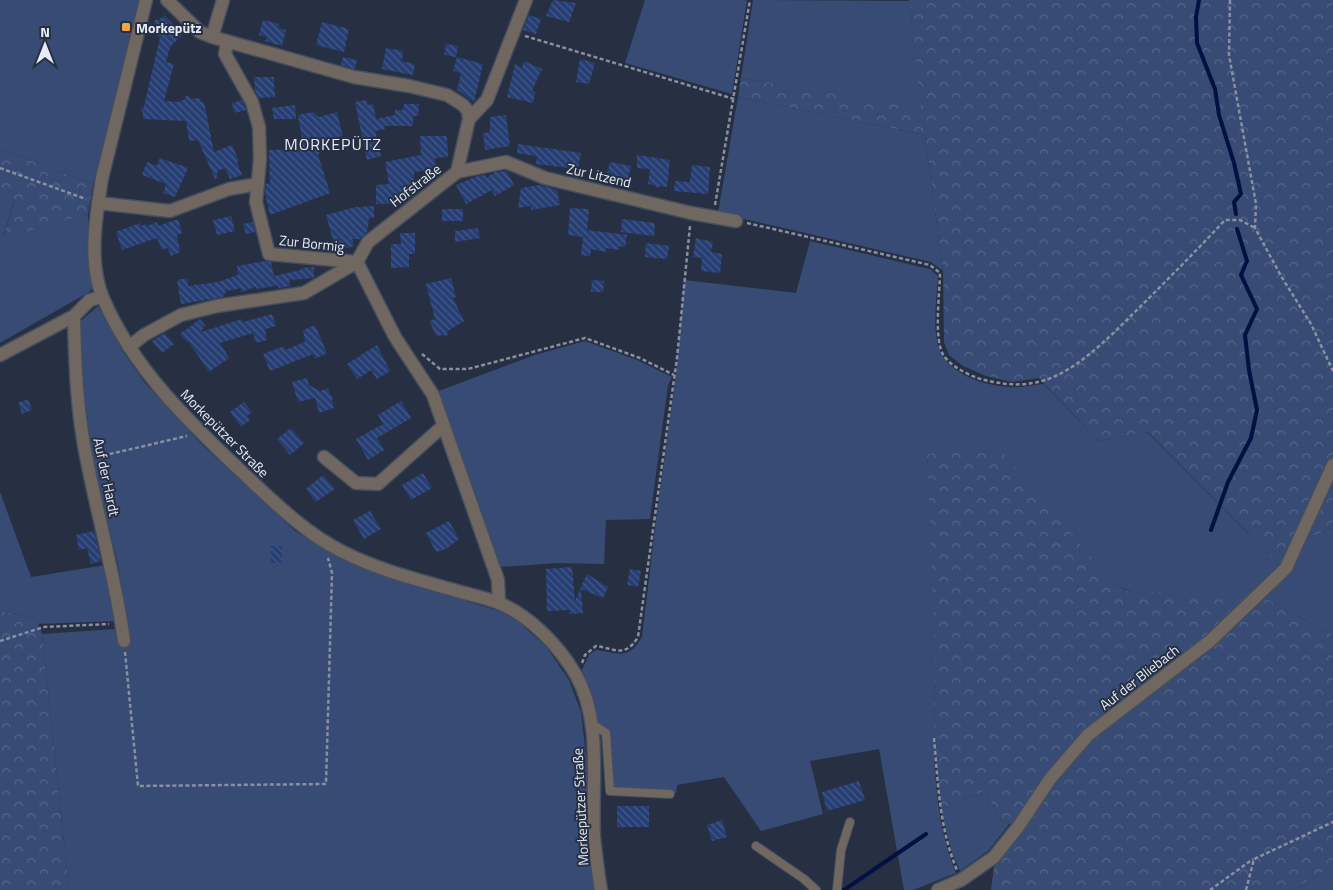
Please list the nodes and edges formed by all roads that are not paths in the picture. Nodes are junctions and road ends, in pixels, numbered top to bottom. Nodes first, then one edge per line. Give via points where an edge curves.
1 (146, 0) edge
2 (168, 0) edge
3 (223, 0) edge
4 (526, 0) edge
5 (212, 37) junction
6 (227, 42) junction
7 (468, 119) junction
8 (457, 172) junction
9 (258, 184) junction
10 (98, 203) junction
11 (736, 221) road end
12 (356, 262) junction
13 (102, 297) junction
14 (74, 316) junction
15 (129, 346) junction
16 (0, 355) edge
17 (443, 426) junction
18 (324, 457) dead end
19 (1333, 465) edge
20 (499, 603) junction
21 (124, 641) road end
22 (590, 722) junction
23 (670, 794) dead end
24 (850, 822) dead end
25 (756, 846) dead end
26 (601, 890) edge
27 (816, 890) edge
28 (837, 890) edge
29 (938, 890) edge

1 - 10 street, Morkepützer Straße
2 - 5 street via 200,32
3 - 5 street
4 - 7 street via 487,100
5 - 6 street
6 - 7 street via 354,77 448,95 463,104 468,111
6 - 9 street, Zur Bormig via 225,54 252,102 258,127
7 - 8 street, Hofstraße
8 - 11 street, Zur Litzend via 506,162 545,178
8 - 12 street, Hofstraße via 368,242
9 - 10 street via 229,189 170,211
9 - 12 street, Zur Bormig via 256,202 269,254
10 - 13 street, Morkepützer Straße via 96,254
12 - 15 street, Hofstraße via 304,293 217,306 181,315
12 - 17 street, Zur Bormig via 395,337 433,395
13 - 14 street via 90,300
13 - 15 street, Morkepützer Straße
14 - 16 street
14 - 21 street, Auf der Hardt via 75,375 86,460 112,568
15 - 20 street, Morkepützer Straße via 151,378 200,433 291,518 344,553 410,578
17 - 18 street via 378,484 356,483
17 - 20 street, Zur Bormig via 458,460 498,580
19 - 29 street, Auf der Bliebach via 1286,568 1210,641 1088,736 1050,779 994,857 961,880
20 - 22 street, Morkepützer Straße via 520,614 550,641 576,675 588,705
22 - 23 lane via 606,733 610,791
22 - 26 street, Morkepützer Straße via 594,837
24 - 28 lane via 841,850
25 - 27 lane

